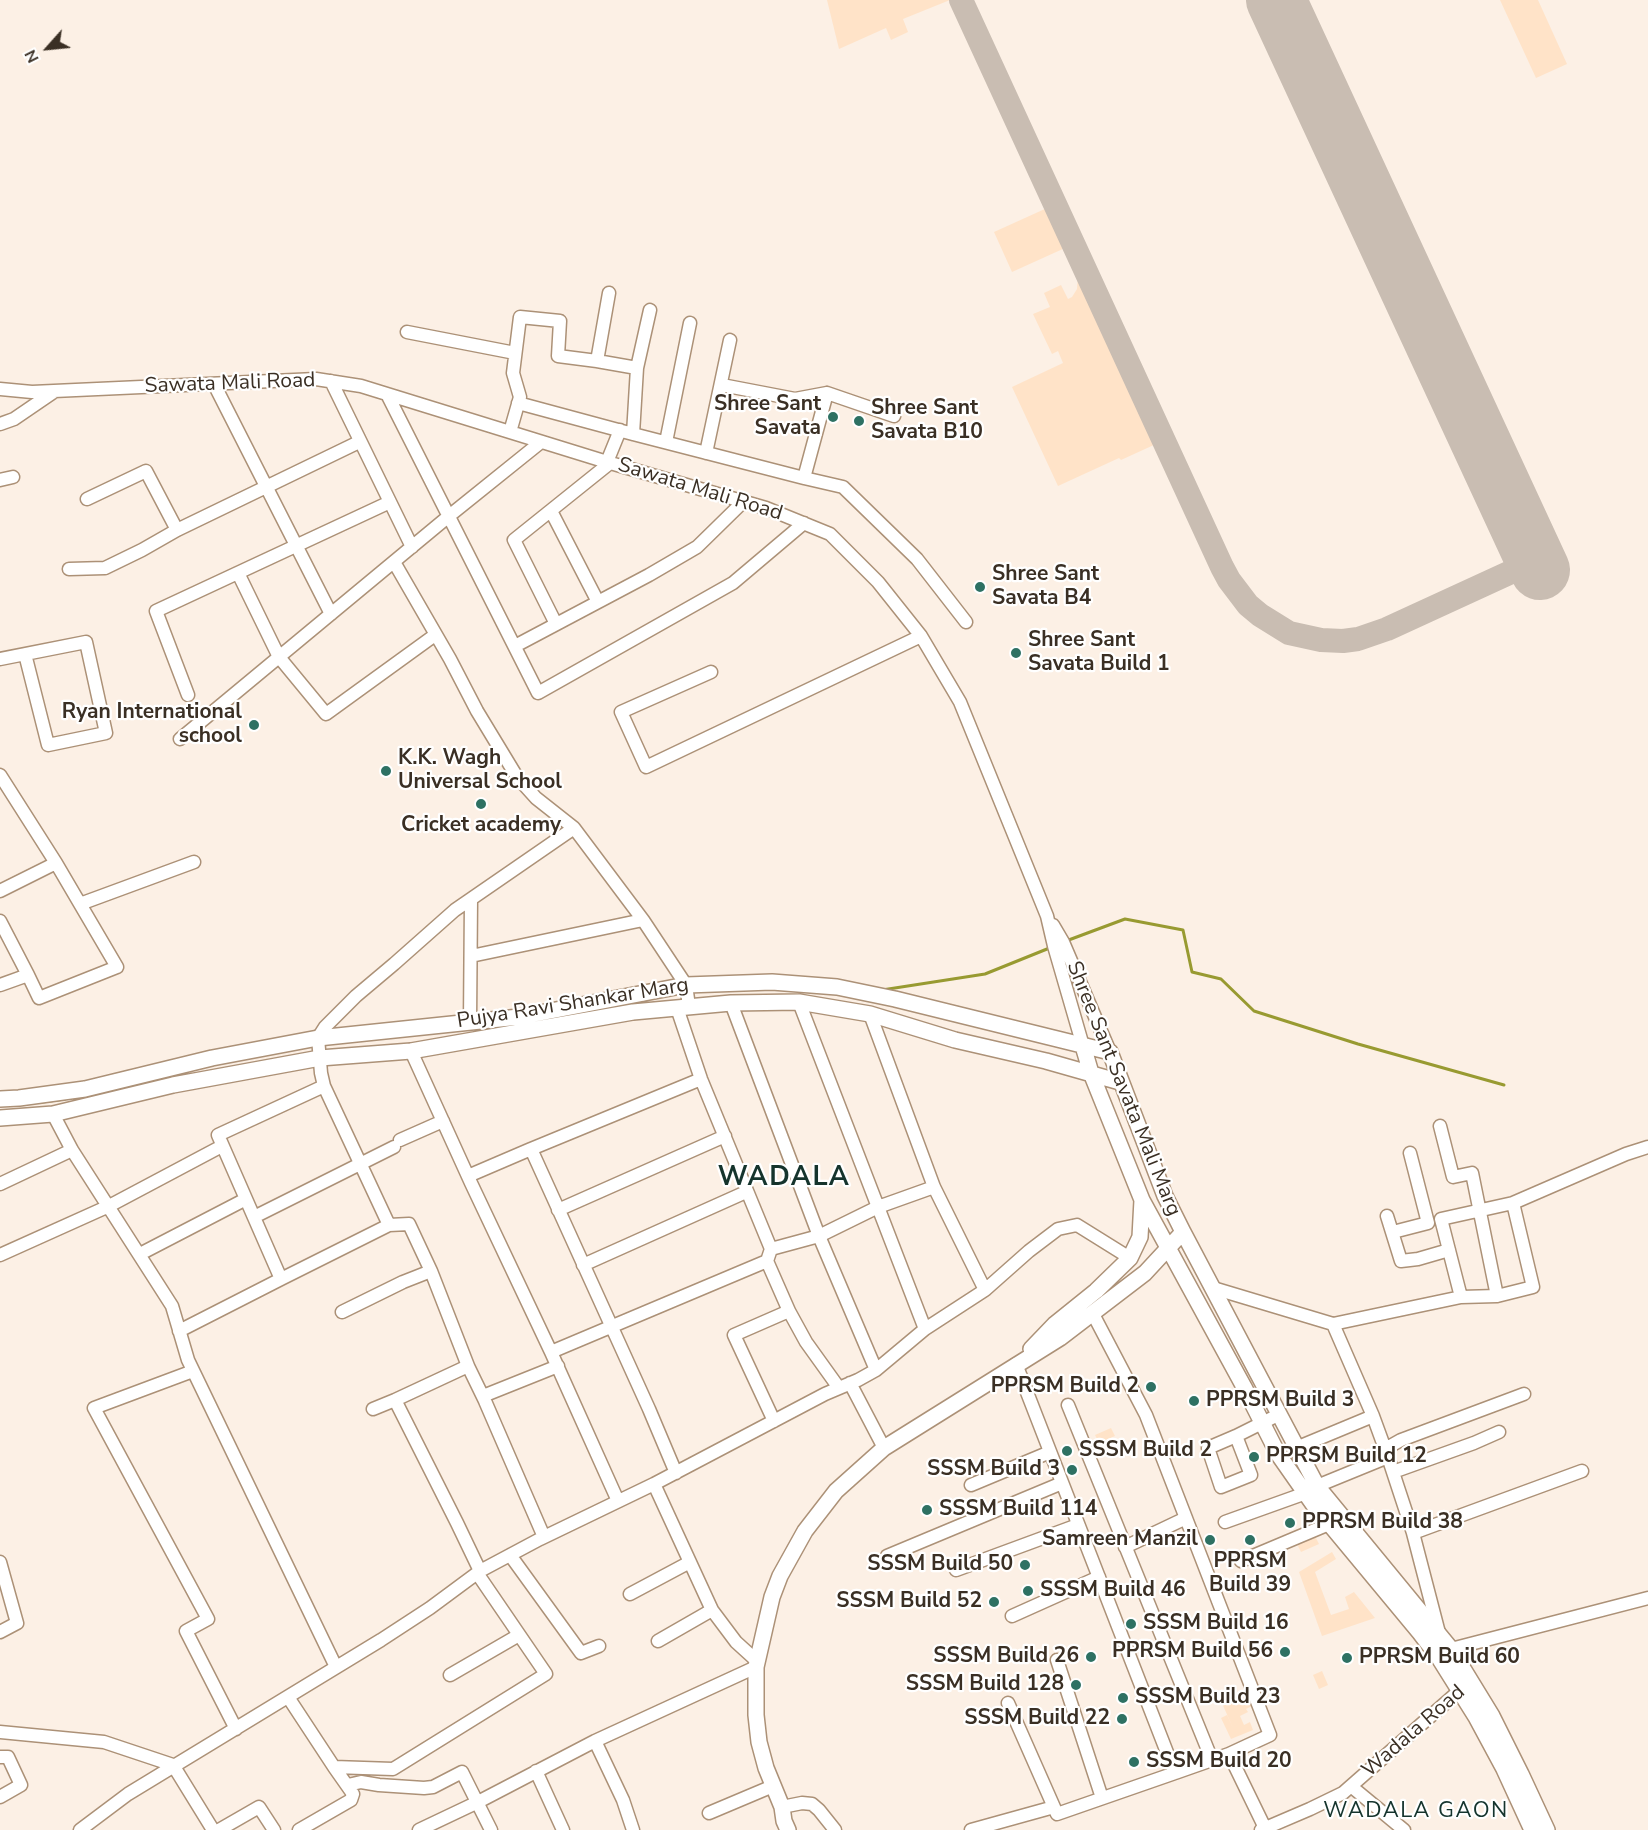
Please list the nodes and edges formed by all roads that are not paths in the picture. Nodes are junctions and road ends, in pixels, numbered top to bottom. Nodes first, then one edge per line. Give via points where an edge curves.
1 (609, 293) dead end
2 (650, 310) dead end
3 (690, 323) dead end
4 (407, 332) dead end
5 (730, 340) dead end
6 (516, 353) junction
7 (597, 361) junction
8 (637, 368) junction
9 (331, 381) junction
10 (214, 384) junction
11 (722, 385) junction
12 (0, 388) edge
13 (55, 391) junction
14 (827, 393) junction
15 (387, 394) junction
16 (518, 404) junction
17 (894, 416) dead end
18 (0, 424) edge
19 (620, 430) junction
20 (510, 432) junction
21 (633, 434) junction
22 (359, 442) junction
23 (541, 442) junction
24 (666, 442) junction
25 (706, 453) junction
26 (608, 463) junction
27 (804, 478) junction
28 (266, 486) junction
29 (87, 499) dead end
30 (744, 501) junction
31 (390, 502) junction
32 (551, 511) junction
33 (449, 516) junction
34 (804, 523) junction
35 (177, 530) junction
36 (297, 546) junction
37 (412, 547) junction
38 (394, 562) junction
39 (69, 569) dead end
40 (238, 573) junction
41 (598, 602) junction
42 (331, 614) junction
43 (966, 622) dead end
44 (556, 624) junction
45 (435, 635) junction
46 (921, 636) junction
47 (515, 646) junction
48 (25, 654) junction
49 (279, 657) junction
50 (0, 659) edge
51 (711, 672) dead end
52 (188, 695) dead end
53 (180, 739) dead end
54 (2, 783) edge
55 (574, 828) junction
56 (194, 862) dead end
57 (56, 863) junction
58 (0, 891) edge
59 (471, 898) junction
60 (80, 904) junction
61 (1047, 916) junction
62 (643, 920) junction
63 (0, 921) edge
64 (471, 956) junction
65 (28, 975) junction
66 (0, 985) edge
67 (686, 985) junction
68 (799, 1002) junction
69 (731, 1003) junction
70 (683, 1007) junction
71 (870, 1014) junction
72 (470, 1022) junction
73 (318, 1038) junction
74 (1083, 1046) junction
75 (411, 1051) junction
76 (1110, 1052) junction
77 (320, 1058) junction
78 (1091, 1073) junction
79 (701, 1079) junction
80 (1120, 1082) junction
81 (324, 1086) junction
82 (0, 1099) edge
83 (53, 1114) junction
84 (0, 1118) edge
85 (443, 1120) junction
86 (1440, 1126) dead end
87 (725, 1136) junction
88 (222, 1146) junction
89 (1648, 1147) edge
90 (531, 1149) junction
91 (72, 1150) junction
92 (1410, 1153) dead end
93 (361, 1164) junction
94 (468, 1176) junction
95 (0, 1184) edge
96 (933, 1187) junction
97 (746, 1192) junction
98 (246, 1199) junction
99 (1142, 1200) junction
100 (1513, 1203) junction
101 (109, 1206) junction
102 (878, 1208) junction
103 (558, 1210) junction
104 (1479, 1211) junction
105 (1387, 1216) dead end
106 (254, 1217) junction
107 (389, 1225) junction
108 (1183, 1232) junction
109 (1393, 1232) junction
110 (819, 1236) junction
111 (1167, 1248) junction
112 (1449, 1250) junction
113 (140, 1254) junction
114 (0, 1255) edge
115 (769, 1255) junction
116 (1130, 1258) junction
117 (583, 1265) junction
118 (432, 1271) junction
119 (281, 1279) junction
120 (1213, 1288) junction
121 (986, 1290) junction
122 (1497, 1296) junction
123 (1461, 1297) junction
124 (789, 1311) junction
125 (342, 1312) dead end
126 (1093, 1314) junction
127 (1333, 1324) junction
128 (610, 1326) junction
129 (925, 1329) junction
130 (179, 1330) junction
131 (551, 1352) junction
132 (1016, 1365) junction
133 (468, 1366) junction
134 (558, 1366) junction
135 (876, 1370) junction
136 (194, 1371) junction
137 (844, 1386) junction
138 (1524, 1394) dead end
139 (483, 1396) junction
140 (395, 1400) junction
141 (1068, 1405) dead end
142 (373, 1409) dead end
143 (1278, 1414) junction
144 (1373, 1416) junction
145 (774, 1421) junction
146 (1263, 1423) junction
147 (1499, 1432) dead end
148 (1236, 1436) dead end
149 (884, 1448) junction
150 (1296, 1448) junction
151 (1050, 1452) junction
152 (1387, 1453) junction
153 (1582, 1471) dead end
154 (1393, 1472) junction
155 (676, 1473) junction
156 (1062, 1483) junction
157 (654, 1484) junction
158 (971, 1485) dead end
159 (1311, 1490) junction
160 (618, 1501) junction
161 (1186, 1518) junction
162 (1225, 1522) dead end
163 (1329, 1524) junction
164 (1078, 1525) junction
165 (1413, 1533) junction
166 (544, 1537) junction
167 (1125, 1547) junction
168 (510, 1555) junction
169 (887, 1556) dead end
170 (1241, 1561) dead end
171 (690, 1562) junction
172 (1, 1566) edge
173 (956, 1570) dead end
174 (479, 1572) junction
175 (1099, 1577) junction
176 (630, 1594) dead end
177 (1648, 1598) edge
178 (712, 1610) junction
179 (1012, 1617) dead end
180 (0, 1632) edge
181 (1440, 1634) junction
182 (519, 1635) junction
183 (658, 1641) dead end
184 (599, 1646) dead end
185 (1445, 1654) junction
186 (1057, 1660) dead end
187 (757, 1664) junction
188 (336, 1667) junction
189 (450, 1675) dead end
190 (1466, 1686) junction
191 (288, 1697) junction
192 (1008, 1703) dead end
193 (236, 1729) junction
194 (0, 1732) edge
195 (595, 1741) junction
196 (1228, 1754) junction
197 (0, 1757) edge
198 (1212, 1760) junction
199 (173, 1765) junction
200 (334, 1767) junction
201 (536, 1771) junction
202 (1175, 1773) junction
203 (348, 1785) junction
204 (773, 1786) junction
205 (1352, 1787) junction
206 (0, 1797) edge
207 (1102, 1798) junction
208 (478, 1802) junction
209 (782, 1807) junction
210 (1054, 1807) junction
211 (709, 1813) dead end
212 (83, 1829) edge
213 (1263, 1829) edge
214 (213, 1830) edge
215 (219, 1830) edge
216 (274, 1830) edge
217 (298, 1830) edge
218 (422, 1830) edge
219 (491, 1830) edge
220 (563, 1830) edge
221 (633, 1830) edge
222 (788, 1830) edge
223 (796, 1830) edge
224 (835, 1830) edge
225 (970, 1830) edge
226 (1404, 1830) edge
227 (1532, 1830) edge
228 (1547, 1830) edge

1 - 7 street
2 - 8 street
3 - 24 street
4 - 6 street
5 - 11 street
6 - 7 street via 519,317 540,319 560,321 558,356
6 - 16 street via 513,373 520,397
7 - 8 street
8 - 21 street
9 - 10 street, Sawata Mali Road
9 - 15 street, Sawata Mali Road
9 - 22 street
10 - 13 street, Sawata Mali Road
10 - 28 street
11 - 14 street via 795,399
11 - 25 street
12 - 13 street, Sawata Mali Road
13 - 18 street
14 - 17 street
14 - 27 street
15 - 20 street, Sawata Mali Road
15 - 33 street
16 - 19 street
16 - 20 street
19 - 21 street
19 - 26 street
20 - 23 street, Sawata Mali Road
21 - 24 street
22 - 28 street
22 - 31 street
23 - 26 street, Sawata Mali Road
23 - 33 street
24 - 25 street
25 - 27 street
26 - 30 street, Sawata Mali Road
26 - 32 street
27 - 43 street via 843,487 916,559
28 - 35 street
28 - 36 street
29 - 35 street via 146,471
30 - 34 street, Sawata Mali Road
30 - 41 street via 697,547
31 - 36 street
31 - 37 street
32 - 41 street
32 - 44 street via 514,540
33 - 37 street
33 - 47 street
34 - 46 street, Sawata Mali Road via 830,534 878,582
34 - 47 street via 733,583 538,693
35 - 39 street via 105,568
36 - 40 street
36 - 42 street
37 - 38 street
38 - 42 street
38 - 45 street
40 - 49 street
40 - 52 street via 156,611
41 - 44 street
42 - 49 street
44 - 47 street
45 - 49 street via 326,714
45 - 55 street via 517,777
46 - 51 street via 646,767 621,712
46 - 61 street, Sawata Mali Road via 960,702
48 - 48 street via 86,642 106,733 48,745
48 - 50 street
49 - 53 street
54 - 57 street
55 - 59 street
55 - 62 street
56 - 60 street
57 - 58 street
57 - 60 street
59 - 64 street
59 - 73 street via 356,996
60 - 65 street via 117,967 39,998
61 - 74 street, Sawata Mali Road
61 - 76 street, Shree Sant Savata Mali Marg via 1063,942
62 - 64 street
62 - 67 street
63 - 65 street
64 - 72 street
65 - 66 street
67 - 70 street
67 - 72 main road, Pujya Ravi Shankar Marg via 519,1017
67 - 74 main road, Pujya Ravi Shankar Marg via 772,982 837,987
68 - 69 main road
68 - 71 main road
68 - 102 street
69 - 70 main road
69 - 110 street
70 - 75 main road via 633,1012
70 - 79 street
71 - 78 main road via 955,1040
71 - 96 street
72 - 73 main road, Pujya Ravi Shankar Marg
73 - 77 street
73 - 82 main road, Pujya Ravi Shankar Marg via 212,1058 85,1089
74 - 76 main road, Pujya Ravi Shankar Marg
74 - 78 main road, Shree Sant Savata Mali Marg
75 - 77 main road
75 - 85 street
76 - 80 main road, Shree Sant Savata Mali Marg
77 - 81 street
77 - 83 main road via 173,1085
78 - 80 main road
78 - 99 main road, Shree Sant Savata Mali Marg
79 - 87 street
79 - 90 street
80 - 108 main road, Shree Sant Savata Mali Marg
81 - 88 street via 218,1135
81 - 93 street
83 - 84 main road
83 - 91 street
85 - 93 street
85 - 94 street
86 - 104 street via 1453,1177 1472,1173
87 - 97 street
87 - 103 street
88 - 98 street
88 - 101 street
89 - 100 street
90 - 94 street
90 - 103 street
91 - 95 street
91 - 101 street
92 - 109 street via 1428,1222
93 - 106 street
93 - 107 street
94 - 131 street
96 - 102 street
96 - 121 street
97 - 115 street
97 - 117 street
98 - 106 street
98 - 113 street
99 - 111 main road
99 - 116 main road, Shree Sant Savata Mali Marg via 1140,1238
100 - 104 street
100 - 122 street via 1533,1287
101 - 113 street
101 - 114 street
102 - 110 street
102 - 129 street
103 - 117 street
104 - 112 street via 1441,1219
104 - 122 street
105 - 109 street
106 - 119 street
107 - 118 street via 409,1224
107 - 119 street
108 - 111 main road, Shree Sant Savata Mali Marg
108 - 120 main road
109 - 112 street via 1401,1261
110 - 115 street
110 - 135 street
111 - 126 main road, Shree Sant Savata Mali Marg via 1145,1273
111 - 146 main road
112 - 123 street
113 - 130 street via 172,1306
115 - 124 street
115 - 128 street
116 - 121 street via 1077,1225 1058,1229
116 - 132 main road, Shree Sant Savata Mali Marg via 1055,1324
117 - 128 street
118 - 125 street
118 - 133 street
119 - 130 street
120 - 127 street
120 - 143 main road
121 - 129 street
122 - 123 street
123 - 127 street
124 - 137 street via 806,1342
124 - 145 street via 734,1335
126 - 132 main road, Shree Sant Savata Mali Marg
126 - 161 street via 1146,1415
127 - 144 street
128 - 131 street
128 - 155 street
129 - 135 street
130 - 136 street
131 - 134 street
132 - 149 main road, Shree Sant Savata Mali Marg
132 - 151 street
133 - 139 street
133 - 140 street
134 - 139 street
134 - 160 street
135 - 137 street
136 - 188 street
136 - 193 street via 94,1408 208,1619 186,1631
137 - 145 street
137 - 149 street
138 - 152 street via 1401,1440
139 - 166 street
140 - 142 street
140 - 174 street
141 - 167 street
143 - 146 street
143 - 150 main road
144 - 150 street
144 - 152 street
145 - 155 street
146 - 148 street
146 - 159 main road via 1278,1454
147 - 154 street
149 - 187 main road, Shree Sant Savata Mali Marg via 836,1491 792,1554 772,1597
150 - 159 main road
151 - 156 street
151 - 158 street
152 - 154 street
152 - 159 street
153 - 165 street
154 - 165 street
155 - 157 street
156 - 164 street
156 - 169 street
157 - 160 street
157 - 171 street
159 - 162 street
159 - 163 main road
159 - 181 main road
160 - 166 street
161 - 167 street
161 - 196 street via 1270,1735
163 - 170 street
163 - 185 main road via 1420,1633
164 - 173 street
164 - 175 street
165 - 181 street
166 - 168 street
167 - 198 street
168 - 174 street
168 - 184 street via 581,1653
171 - 176 street
171 - 178 street
172 - 180 street via 17,1623
174 - 182 street
174 - 188 street
175 - 179 street
175 - 202 street
177 - 185 street
178 - 183 street
178 - 187 street
181 - 185 main road
182 - 189 street
182 - 200 street via 546,1674 393,1769
185 - 190 main road
186 - 207 street
187 - 195 street
187 - 204 main road, Shree Sant Savata Mali Marg via 759,1742
188 - 191 street
190 - 205 street, Wadala Road
190 - 227 main road via 1476,1717
190 - 228 main road via 1492,1716
191 - 193 street
191 - 200 street
192 - 210 street
193 - 199 street
194 - 199 street via 104,1743
195 - 201 street
195 - 221 street
196 - 198 street
196 - 213 street
197 - 206 street via 8,1757 21,1785
198 - 202 street
199 - 212 street
199 - 214 street
200 - 203 street
201 - 208 street
201 - 220 street
202 - 207 street
203 - 208 street via 361,1782 433,1787 462,1772
203 - 217 street via 353,1794 351,1800
204 - 209 main road, Shree Sant Savata Mali Marg
204 - 211 street
205 - 213 street, Wadala Road via 1332,1800
205 - 226 street
207 - 210 street via 1057,1814
208 - 218 street
208 - 219 street
209 - 222 main road, Shree Sant Savata Mali Marg
209 - 223 main road, Shree Sant Savata Mali Marg
209 - 224 street via 812,1804
210 - 225 street
215 - 216 street via 259,1807

